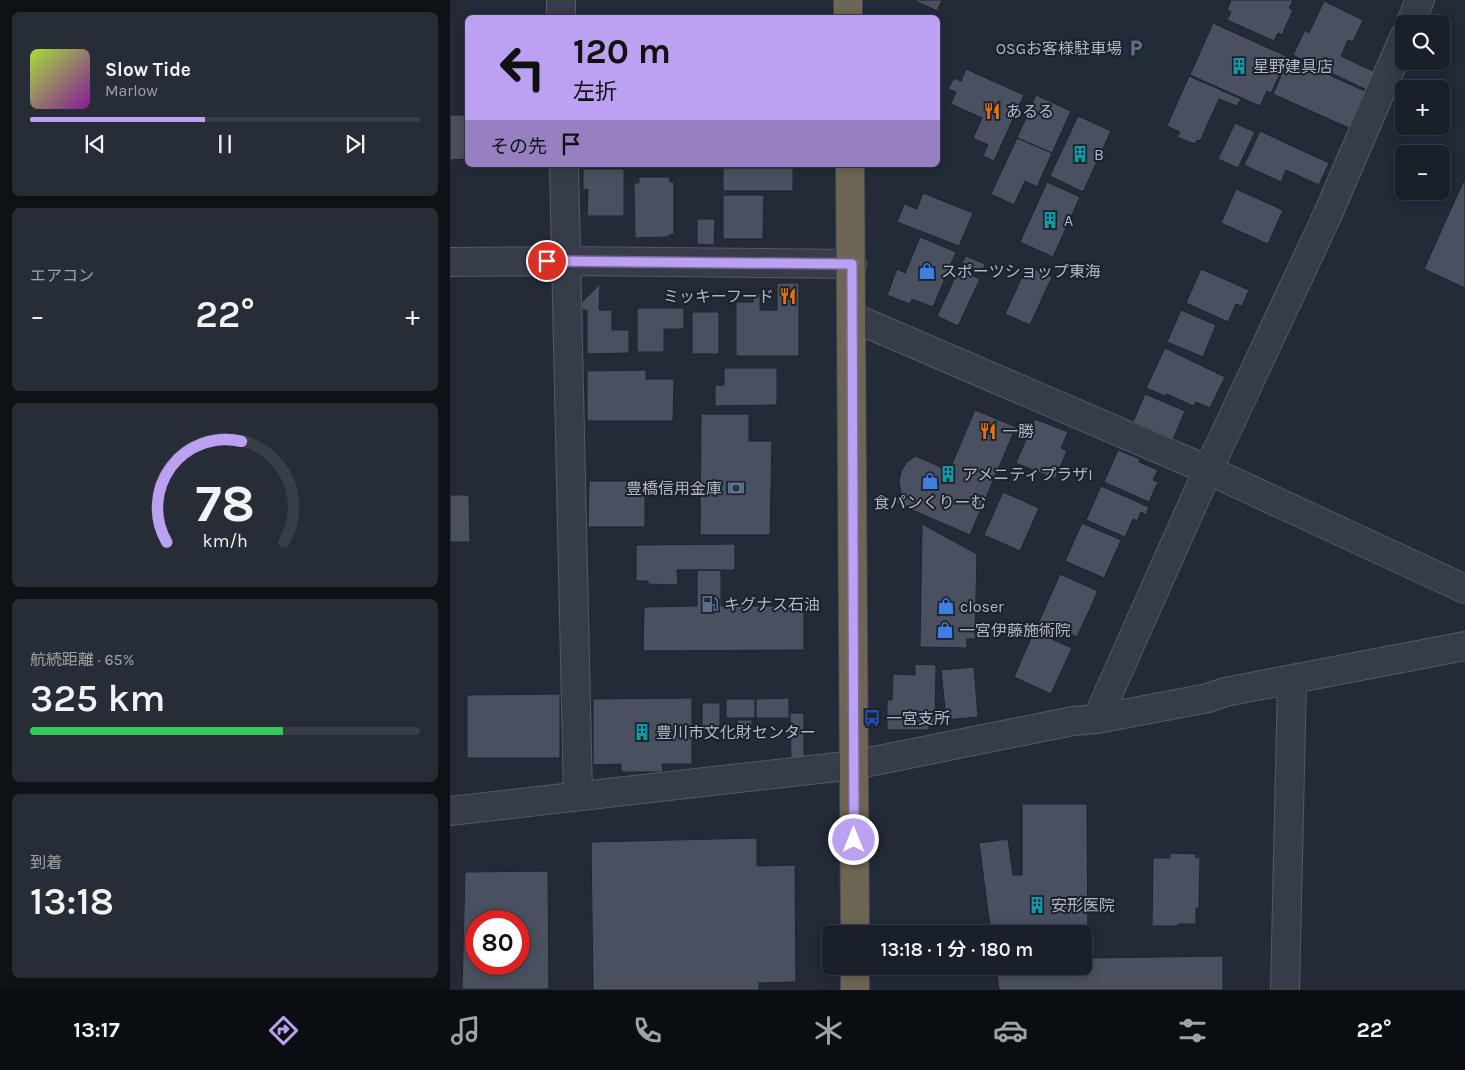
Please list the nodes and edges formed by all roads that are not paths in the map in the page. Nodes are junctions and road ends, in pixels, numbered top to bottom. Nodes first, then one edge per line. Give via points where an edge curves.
1 (561, 0) edge
2 (848, 0) edge
3 (1420, 0) edge
4 (561, 15) edge
5 (848, 15) edge
6 (1414, 15) edge
7 (1395, 58) edge
8 (564, 167) edge
9 (850, 167) edge
10 (566, 260) junction
11 (450, 262) edge
12 (852, 264) junction
13 (852, 317) junction
14 (1208, 470) junction
15 (1465, 589) edge
16 (1465, 646) edge
17 (1292, 680) junction
18 (1097, 719) junction
19 (854, 765) junction
20 (578, 796) junction
21 (450, 810) edge
22 (855, 925) edge
23 (855, 975) edge
24 (855, 990) edge
25 (1286, 990) edge

1 - 4 street
2 - 5 highway
3 - 6 street
7 - 14 street via 1327,216
8 - 10 street
9 - 12 highway
10 - 11 street
10 - 12 street
10 - 20 street
12 - 13 highway
13 - 14 street
13 - 19 highway
14 - 15 street
14 - 18 street
16 - 17 street
17 - 18 street
17 - 25 street
18 - 19 street
19 - 20 street
19 - 22 highway
20 - 21 street
23 - 24 highway

